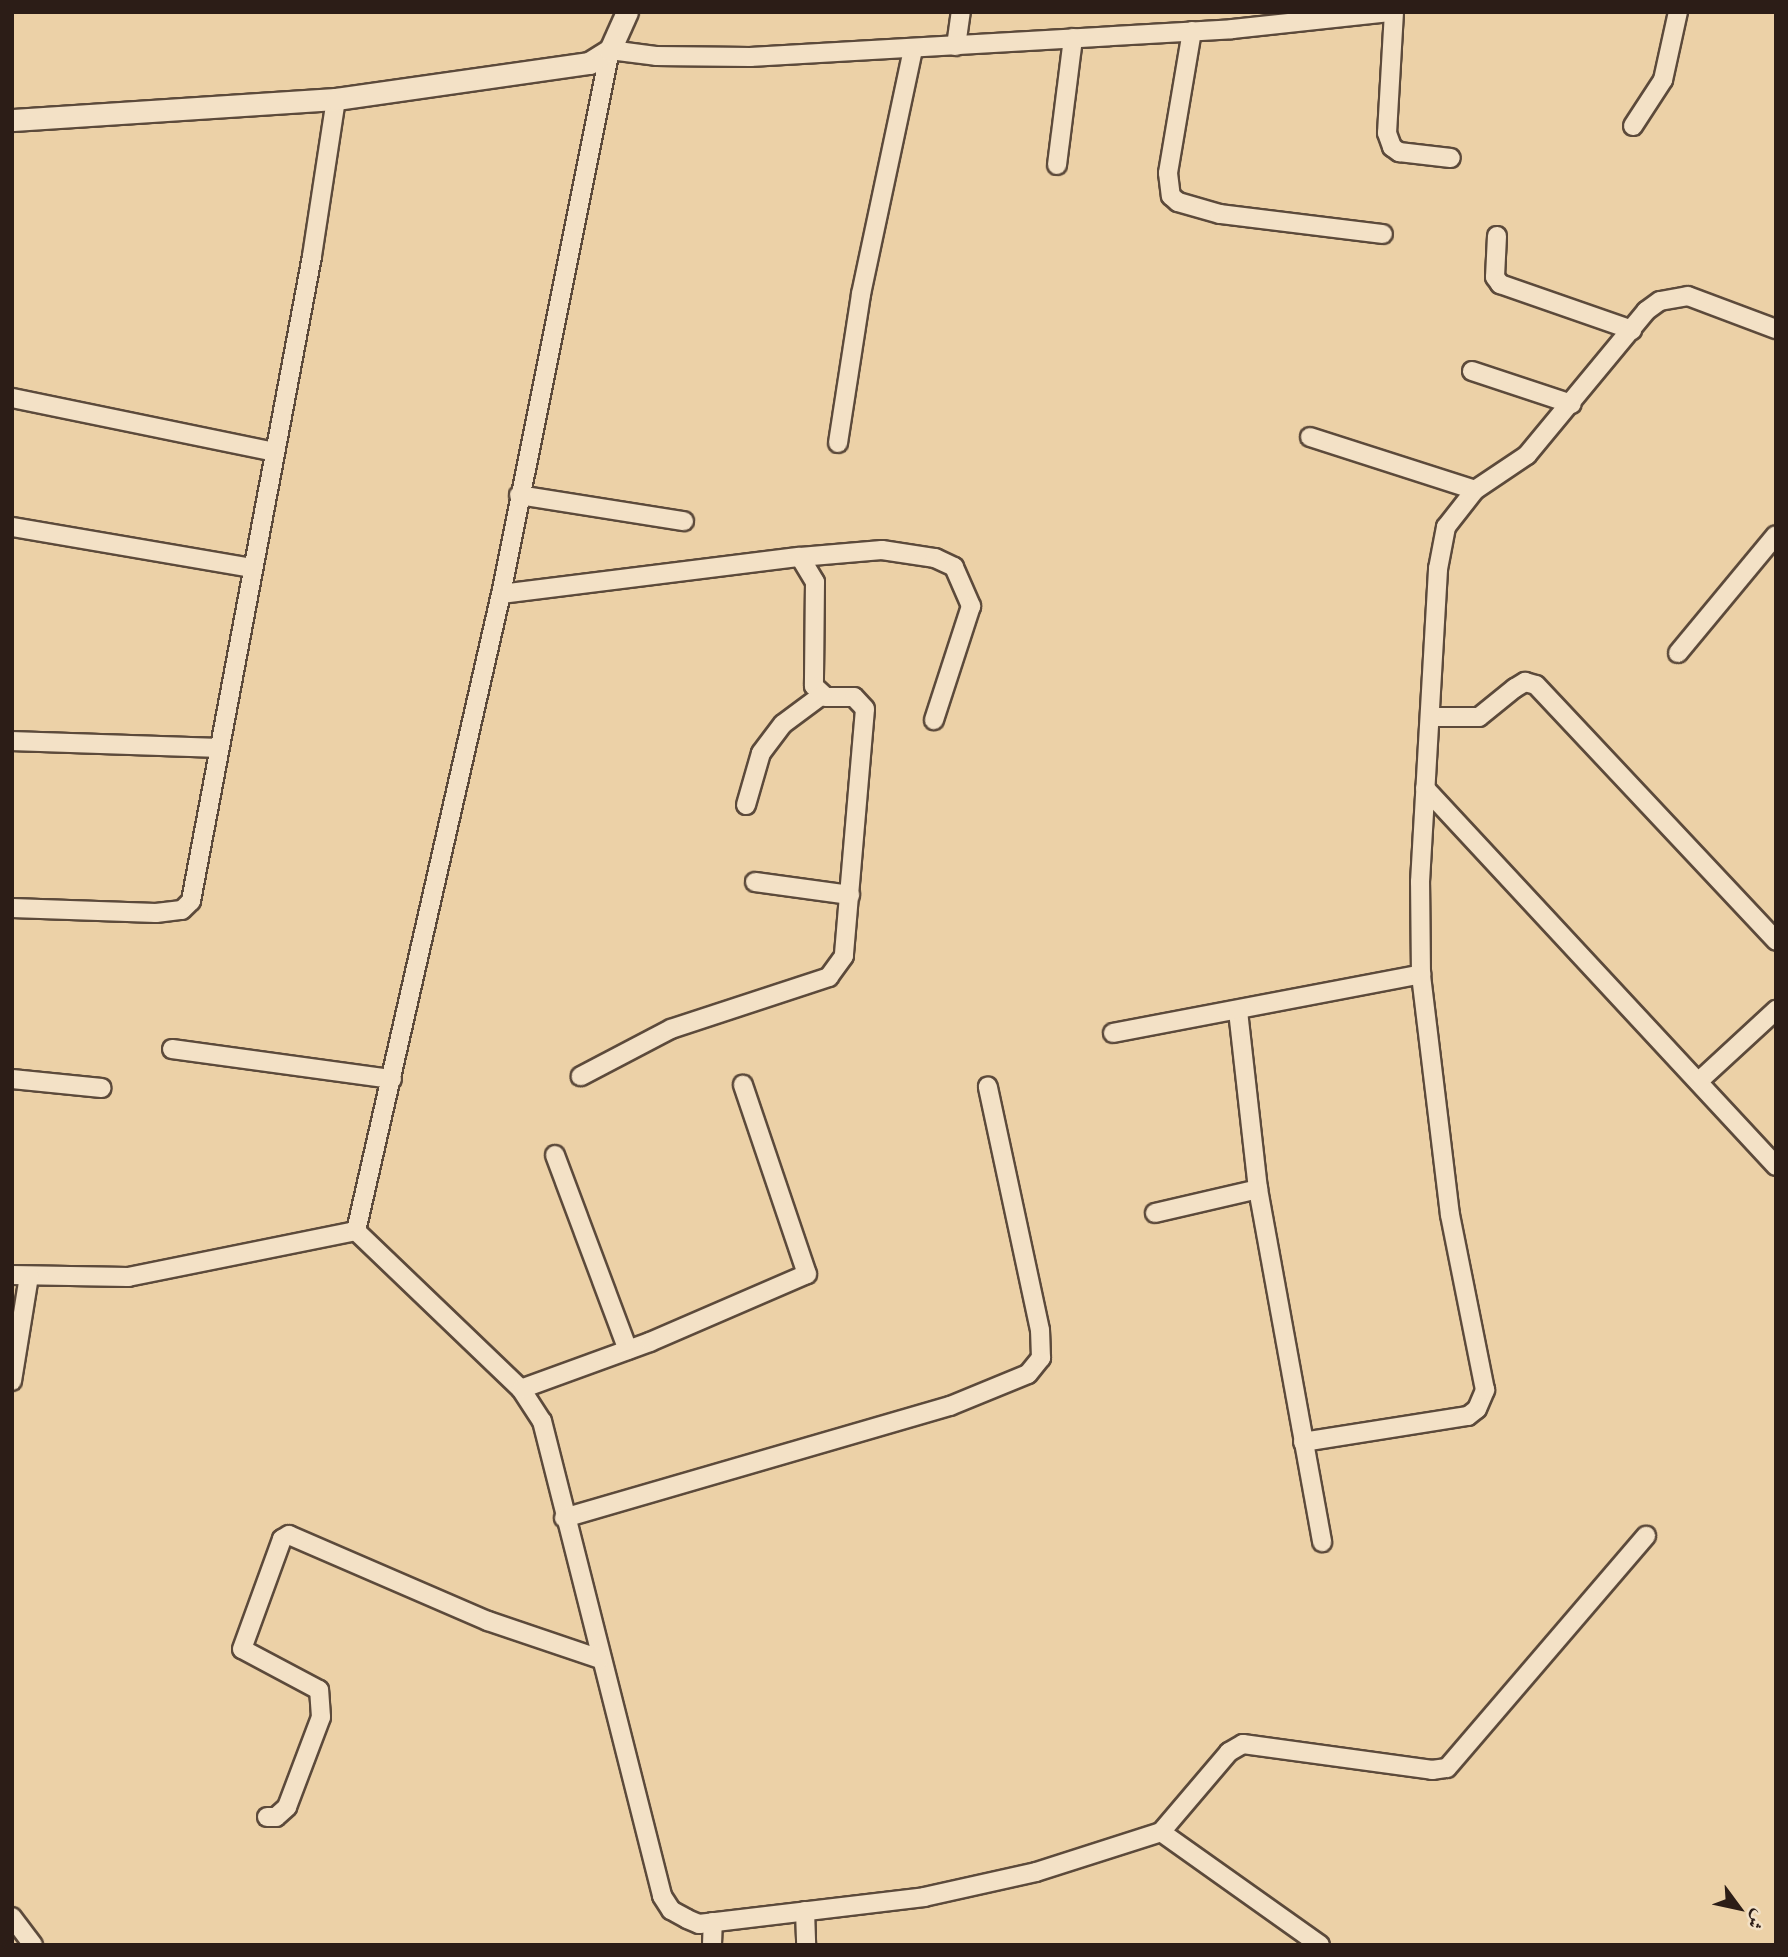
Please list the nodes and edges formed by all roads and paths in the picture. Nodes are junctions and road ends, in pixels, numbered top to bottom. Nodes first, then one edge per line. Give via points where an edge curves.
1 (627, 12) edge
2 (961, 12) edge
3 (1392, 12) edge
4 (1678, 12) edge
5 (1233, 20) edge
6 (1192, 31) junction
7 (1073, 38) junction
8 (956, 46) junction
9 (912, 49) junction
10 (610, 50) junction
11 (336, 99) junction
12 (12, 120) edge
13 (1633, 126) dead end
14 (1451, 158) dead end
15 (1057, 165) dead end
16 (1383, 234) dead end
17 (1497, 236) dead end
18 (1776, 329) edge
19 (1632, 330) junction
20 (1472, 371) dead end
21 (12, 398) edge
22 (1572, 404) junction
23 (1310, 437) dead end
24 (838, 443) dead end
25 (275, 452) junction
26 (1475, 490) junction
27 (519, 495) junction
28 (684, 522) dead end
29 (12, 527) edge
30 (1776, 535) edge
31 (800, 557) junction
32 (253, 568) junction
33 (501, 594) junction
34 (1678, 653) dead end
35 (822, 695) junction
36 (1432, 717) junction
37 (934, 720) dead end
38 (12, 741) edge
39 (219, 748) junction
40 (1426, 788) junction
41 (746, 805) dead end
42 (755, 882) dead end
43 (850, 895) junction
44 (12, 908) edge
45 (1776, 941) edge
46 (1421, 974) junction
47 (1776, 1010) edge
48 (1238, 1011) junction
49 (1113, 1033) dead end
50 (172, 1048) dead end
51 (581, 1076) dead end
52 (12, 1079) edge
53 (392, 1079) junction
54 (1699, 1081) junction
55 (743, 1085) dead end
56 (988, 1087) dead end
57 (102, 1088) dead end
58 (555, 1156) dead end
59 (1776, 1166) edge
60 (1258, 1189) junction
61 (1155, 1213) dead end
62 (356, 1231) junction
63 (21, 1276) edge
64 (628, 1350) junction
65 (12, 1381) edge
66 (521, 1389) junction
67 (1303, 1442) junction
68 (564, 1518) junction
69 (1646, 1536) dead end
70 (1322, 1542) dead end
71 (600, 1658) junction
72 (267, 1817) dead end
73 (1161, 1832) junction
74 (805, 1911) junction
75 (12, 1917) edge
76 (713, 1922) junction
77 (33, 1945) edge
78 (712, 1945) edge
79 (806, 1945) edge
80 (1320, 1945) edge

1 - 10 street
2 - 8 street
3 - 5 street
3 - 14 street via 1388,133 1392,147 1399,152
4 - 13 street via 1663,80
5 - 6 street
6 - 7 street
6 - 16 street via 1168,173 1171,196 1220,214
7 - 8 street
7 - 15 street
8 - 9 street
9 - 10 street via 724,57
9 - 24 street via 861,294
10 - 11 street via 589,63
10 - 27 street
11 - 12 street
11 - 25 street
17 - 19 street via 1495,277 1500,284
18 - 19 street via 1674,295 1646,311
19 - 22 street
20 - 22 street
21 - 25 street
22 - 26 street via 1527,454
23 - 26 street
25 - 32 street
26 - 36 street via 1441,540
27 - 28 street
27 - 33 street
29 - 32 street
30 - 34 street
31 - 33 street
31 - 35 street via 815,582 813,674
31 - 37 street via 882,550 935,558 954,567 971,606
32 - 39 street
33 - 53 street
35 - 41 street via 783,724 761,753
35 - 43 street via 854,697 864,709
36 - 40 street
36 - 45 street via 1479,717 1525,682 1536,685
38 - 39 street
39 - 44 street via 188,906 156,913
40 - 46 street
40 - 54 street
42 - 43 street
43 - 51 street via 844,956 829,977 671,1029
46 - 48 street
46 - 67 street via 1450,1215 1485,1390 1477,1409 1468,1416
47 - 54 street
48 - 49 street
48 - 60 street
50 - 53 street
52 - 57 street
53 - 62 street
54 - 59 street
55 - 64 street via 807,1274
56 - 68 street via 1040,1330 1041,1358 1028,1374 950,1406
58 - 64 street
60 - 61 street
60 - 67 street
62 - 63 street via 128,1277
62 - 66 street
63 - 65 street
64 - 66 street
66 - 68 street via 542,1421
67 - 70 street
68 - 71 street
69 - 73 street via 1447,1768 1432,1770 1243,1744 1229,1752
71 - 72 street via 488,1621 289,1535 282,1539 242,1648 319,1690 321,1717 287,1807 276,1817
71 - 76 street via 662,1896 671,1910 687,1919
73 - 74 street via 1036,1872 949,1891
73 - 80 street
74 - 76 street
74 - 79 street
75 - 77 street
76 - 78 street

